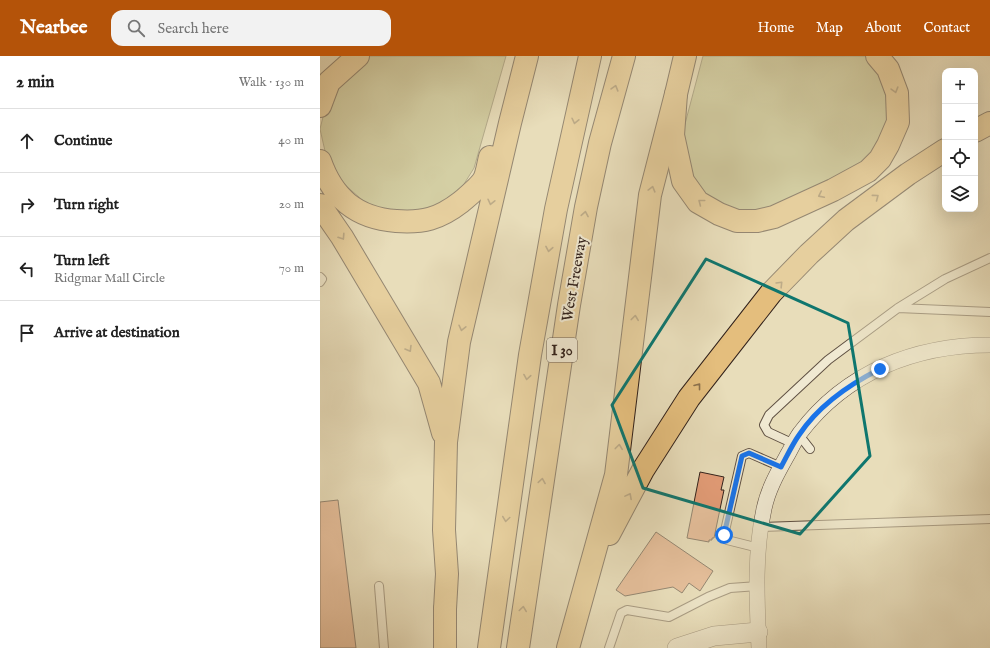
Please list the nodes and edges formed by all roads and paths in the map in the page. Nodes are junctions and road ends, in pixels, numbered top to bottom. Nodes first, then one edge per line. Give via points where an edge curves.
1 (358, 56) edge
2 (528, 56) edge
3 (590, 56) edge
4 (624, 56) edge
5 (685, 56) edge
6 (877, 56) edge
7 (676, 94) junction
8 (320, 106) edge
9 (990, 122) edge
10 (510, 123) junction
11 (978, 129) edge
12 (942, 152) edge
13 (320, 161) edge
14 (320, 205) edge
15 (990, 258) edge
16 (320, 277) edge
17 (320, 282) edge
18 (898, 308) junction
19 (990, 312) edge
20 (990, 345) edge
21 (796, 440) junction
22 (446, 442) junction
23 (810, 449) dead end
24 (781, 467) junction
25 (990, 518) edge
26 (761, 527) junction
27 (759, 548) junction
28 (591, 567) junction
29 (379, 586) dead end
30 (758, 586) junction
31 (759, 640) edge
32 (384, 648) edge
33 (445, 648) edge
34 (489, 648) edge
35 (518, 648) edge
36 (568, 648) edge
37 (609, 648) edge
38 (677, 648) edge

1 - 8 main road via 329,82
2 - 10 main road
3 -> 34 main road, West Freeway / I 30 via 556,209 534,334
35 -> 4 main road, West Freeway / I 30 via 586,207 600,143
5 - 7 main road
6 -> 7 main road via 888,69 897,93 898,122 880,159 868,171 833,190 774,217 757,221 738,220 719,214 698,202 683,182 673,134
28 -> 7 main road via 616,475 650,195
9 - 11 main road
10 - 13 main road via 494,140 483,180 454,207 427,220 380,220 366,215 332,187
10 -> 22 main road via 459,342
28 -> 12 main road via 643,470 689,398 771,293 846,220
14 -> 22 main road via 342,237 429,383
15 - 18 lane via 945,279
16 - 17 lane
18 - 19 lane
18 - 21 lane via 828,360 769,415 764,425 768,432
20 - 21 street via 935,349 889,364 854,382 836,395
21 - 23 lane
21 - 24 street
22 - 33 main road
24 - 26 street via 770,487
24 - 27 lane via 749,453 742,456 724,535 727,540
25 - 26 lane
26 - 27 street
27 - 30 street
28 - 36 main road
29 - 32 lane
30 - 31 street
30 - 37 lane via 730,588 669,617 627,610 621,613
31 - 38 street via 714,636

